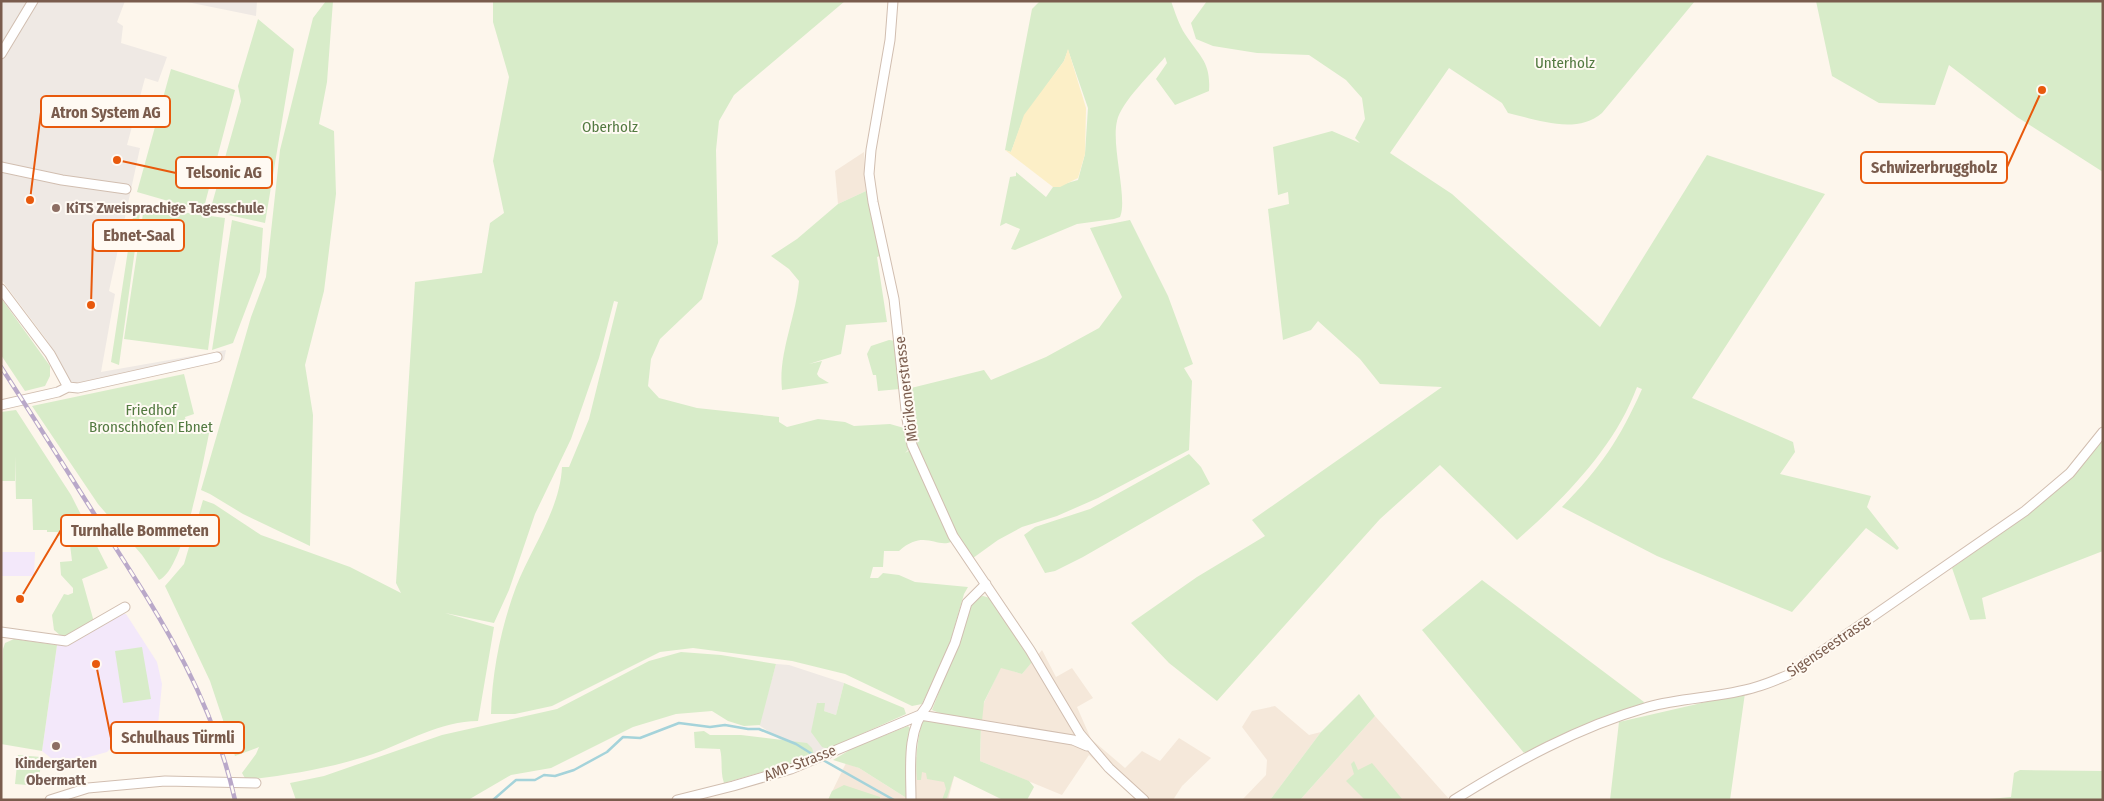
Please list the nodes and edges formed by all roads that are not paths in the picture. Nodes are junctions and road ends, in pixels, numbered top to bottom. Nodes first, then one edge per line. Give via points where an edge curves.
1 (33, 1) edge
2 (893, 1) edge
3 (1, 54) edge
4 (1, 167) edge
5 (126, 189) dead end
6 (1, 289) edge
7 (217, 357) dead end
8 (68, 387) junction
9 (1, 405) edge
10 (2103, 432) edge
11 (986, 584) junction
12 (125, 607) dead end
13 (1, 632) edge
14 (920, 715) junction
15 (1090, 747) junction
16 (256, 783) dead end
17 (704, 796) edge
18 (50, 800) edge
19 (677, 800) edge
20 (911, 800) edge
21 (1144, 800) edge
22 (1454, 800) edge

1 - 3 street
2 - 11 street, Mörikonerstrasse via 869,174 894,299 908,430 920,468 953,536
4 - 5 street
6 - 8 street via 50,354
7 - 8 street via 78,388
8 - 9 street
10 - 22 street, Sigenseestrasse via 2070,474 2024,511 1788,675 1755,687 1650,707 1610,720 1564,738
11 - 14 street via 967,603 955,643
11 - 15 street, Mörikonerstrasse
12 - 13 street via 66,641
14 - 15 street via 1073,740
14 - 17 street, AMP-Strasse via 790,769
14 - 20 street via 911,752
15 - 21 street, Mörikonerstrasse via 1124,784
16 - 18 street via 165,781 88,788
17 - 19 street, AMP-Strasse

